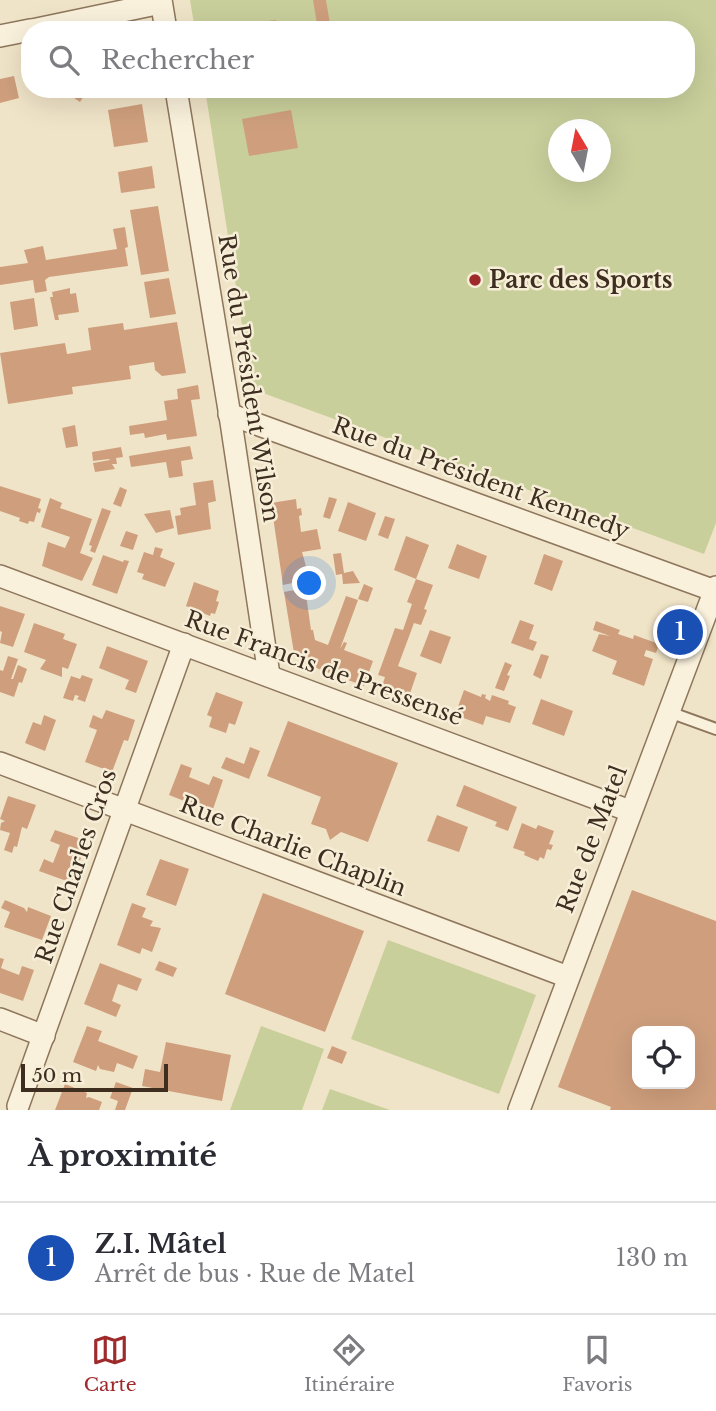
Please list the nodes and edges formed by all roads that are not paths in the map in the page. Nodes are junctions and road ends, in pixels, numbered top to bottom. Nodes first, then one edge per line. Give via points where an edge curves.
1 (161, 1) edge
2 (71, 21) edge
3 (164, 21) edge
4 (21, 32) edge
5 (0, 36) edge
6 (177, 98) edge
7 (229, 414) junction
8 (0, 576) edge
9 (715, 589) edge
10 (184, 644) junction
11 (269, 675) junction
12 (669, 712) junction
13 (716, 729) edge
14 (0, 763) edge
15 (124, 810) junction
16 (630, 811) junction
17 (568, 977) junction
18 (0, 1019) edge
19 (44, 1036) junction
20 (18, 1106) dead end
21 (520, 1110) edge

1 - 2 street
1 - 3 street
4 - 5 street
6 - 7 street, Rue du Président Wilson
7 - 9 street, Rue du Président Kennedy
7 - 11 street, Rue du Président Wilson
8 - 10 street, Rue Francis de Pressensé
9 - 12 street, Rue de Matel
10 - 11 street, Rue Francis de Pressensé
10 - 15 street, Rue Charles Cros
11 - 16 street, Rue Francis de Pressensé
12 - 13 lane
12 - 16 street, Rue de Matel
14 - 15 street, Rue Charlie Chaplin
15 - 17 street, Rue Charlie Chaplin
15 - 19 street, Rue Charles Cros
16 - 17 street, Rue de Matel
17 - 21 street, Rue de Matel
18 - 19 street
19 - 20 street, Rue Charles Cros

